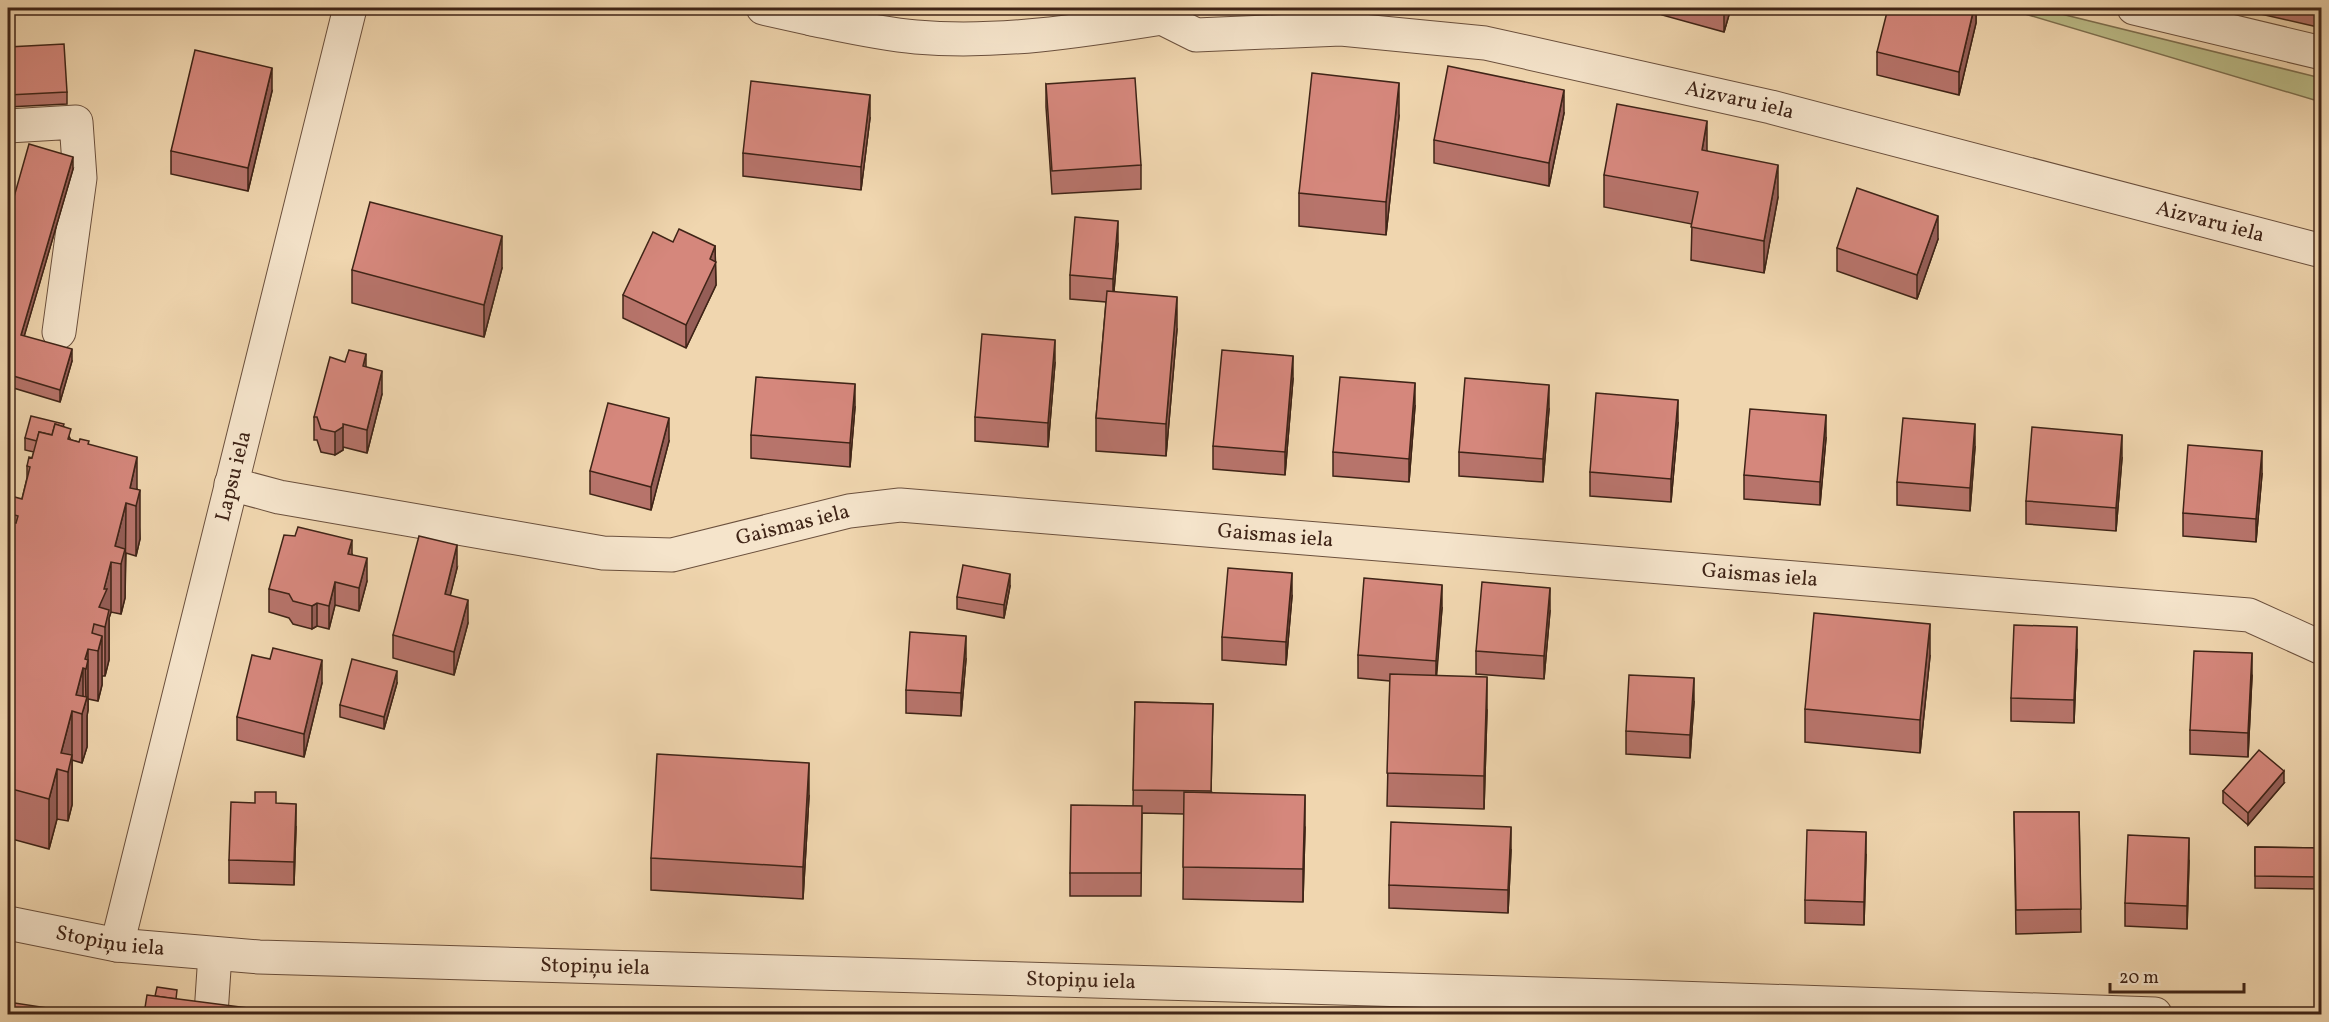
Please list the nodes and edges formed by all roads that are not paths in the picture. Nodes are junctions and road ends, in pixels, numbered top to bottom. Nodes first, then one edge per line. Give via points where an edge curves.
1 (350, 8) edge
2 (763, 8) edge
3 (2133, 8) edge
4 (814, 13) edge
5 (1160, 13) edge
6 (2322, 53) edge
7 (9, 132) edge
8 (2322, 251) edge
9 (59, 332) dead end
10 (231, 484) junction
11 (2322, 648) edge
12 (8, 922) edge
13 (117, 945) junction
14 (215, 954) junction
15 (1648, 1006) edge
16 (211, 1014) edge
17 (2155, 1014) edge

1 - 10 street, Lapsu iela
2 - 4 street
3 - 6 street
4 - 5 street via 917,37 1011,38 1106,27
5 - 8 street, Aizvaru iela via 1196,35 1341,29 1485,43 1771,107
7 - 9 street via 76,122 80,178
10 - 11 street, Gaismas iela via 279,497 603,553 672,555 849,511 900,505 2249,615
10 - 13 street, Lapsu iela
12 - 13 street, Stopiņu iela
13 - 14 street, Stopiņu iela
14 - 15 street, Stopiņu iela
14 - 16 street
15 - 17 street, Stopiņu iela

